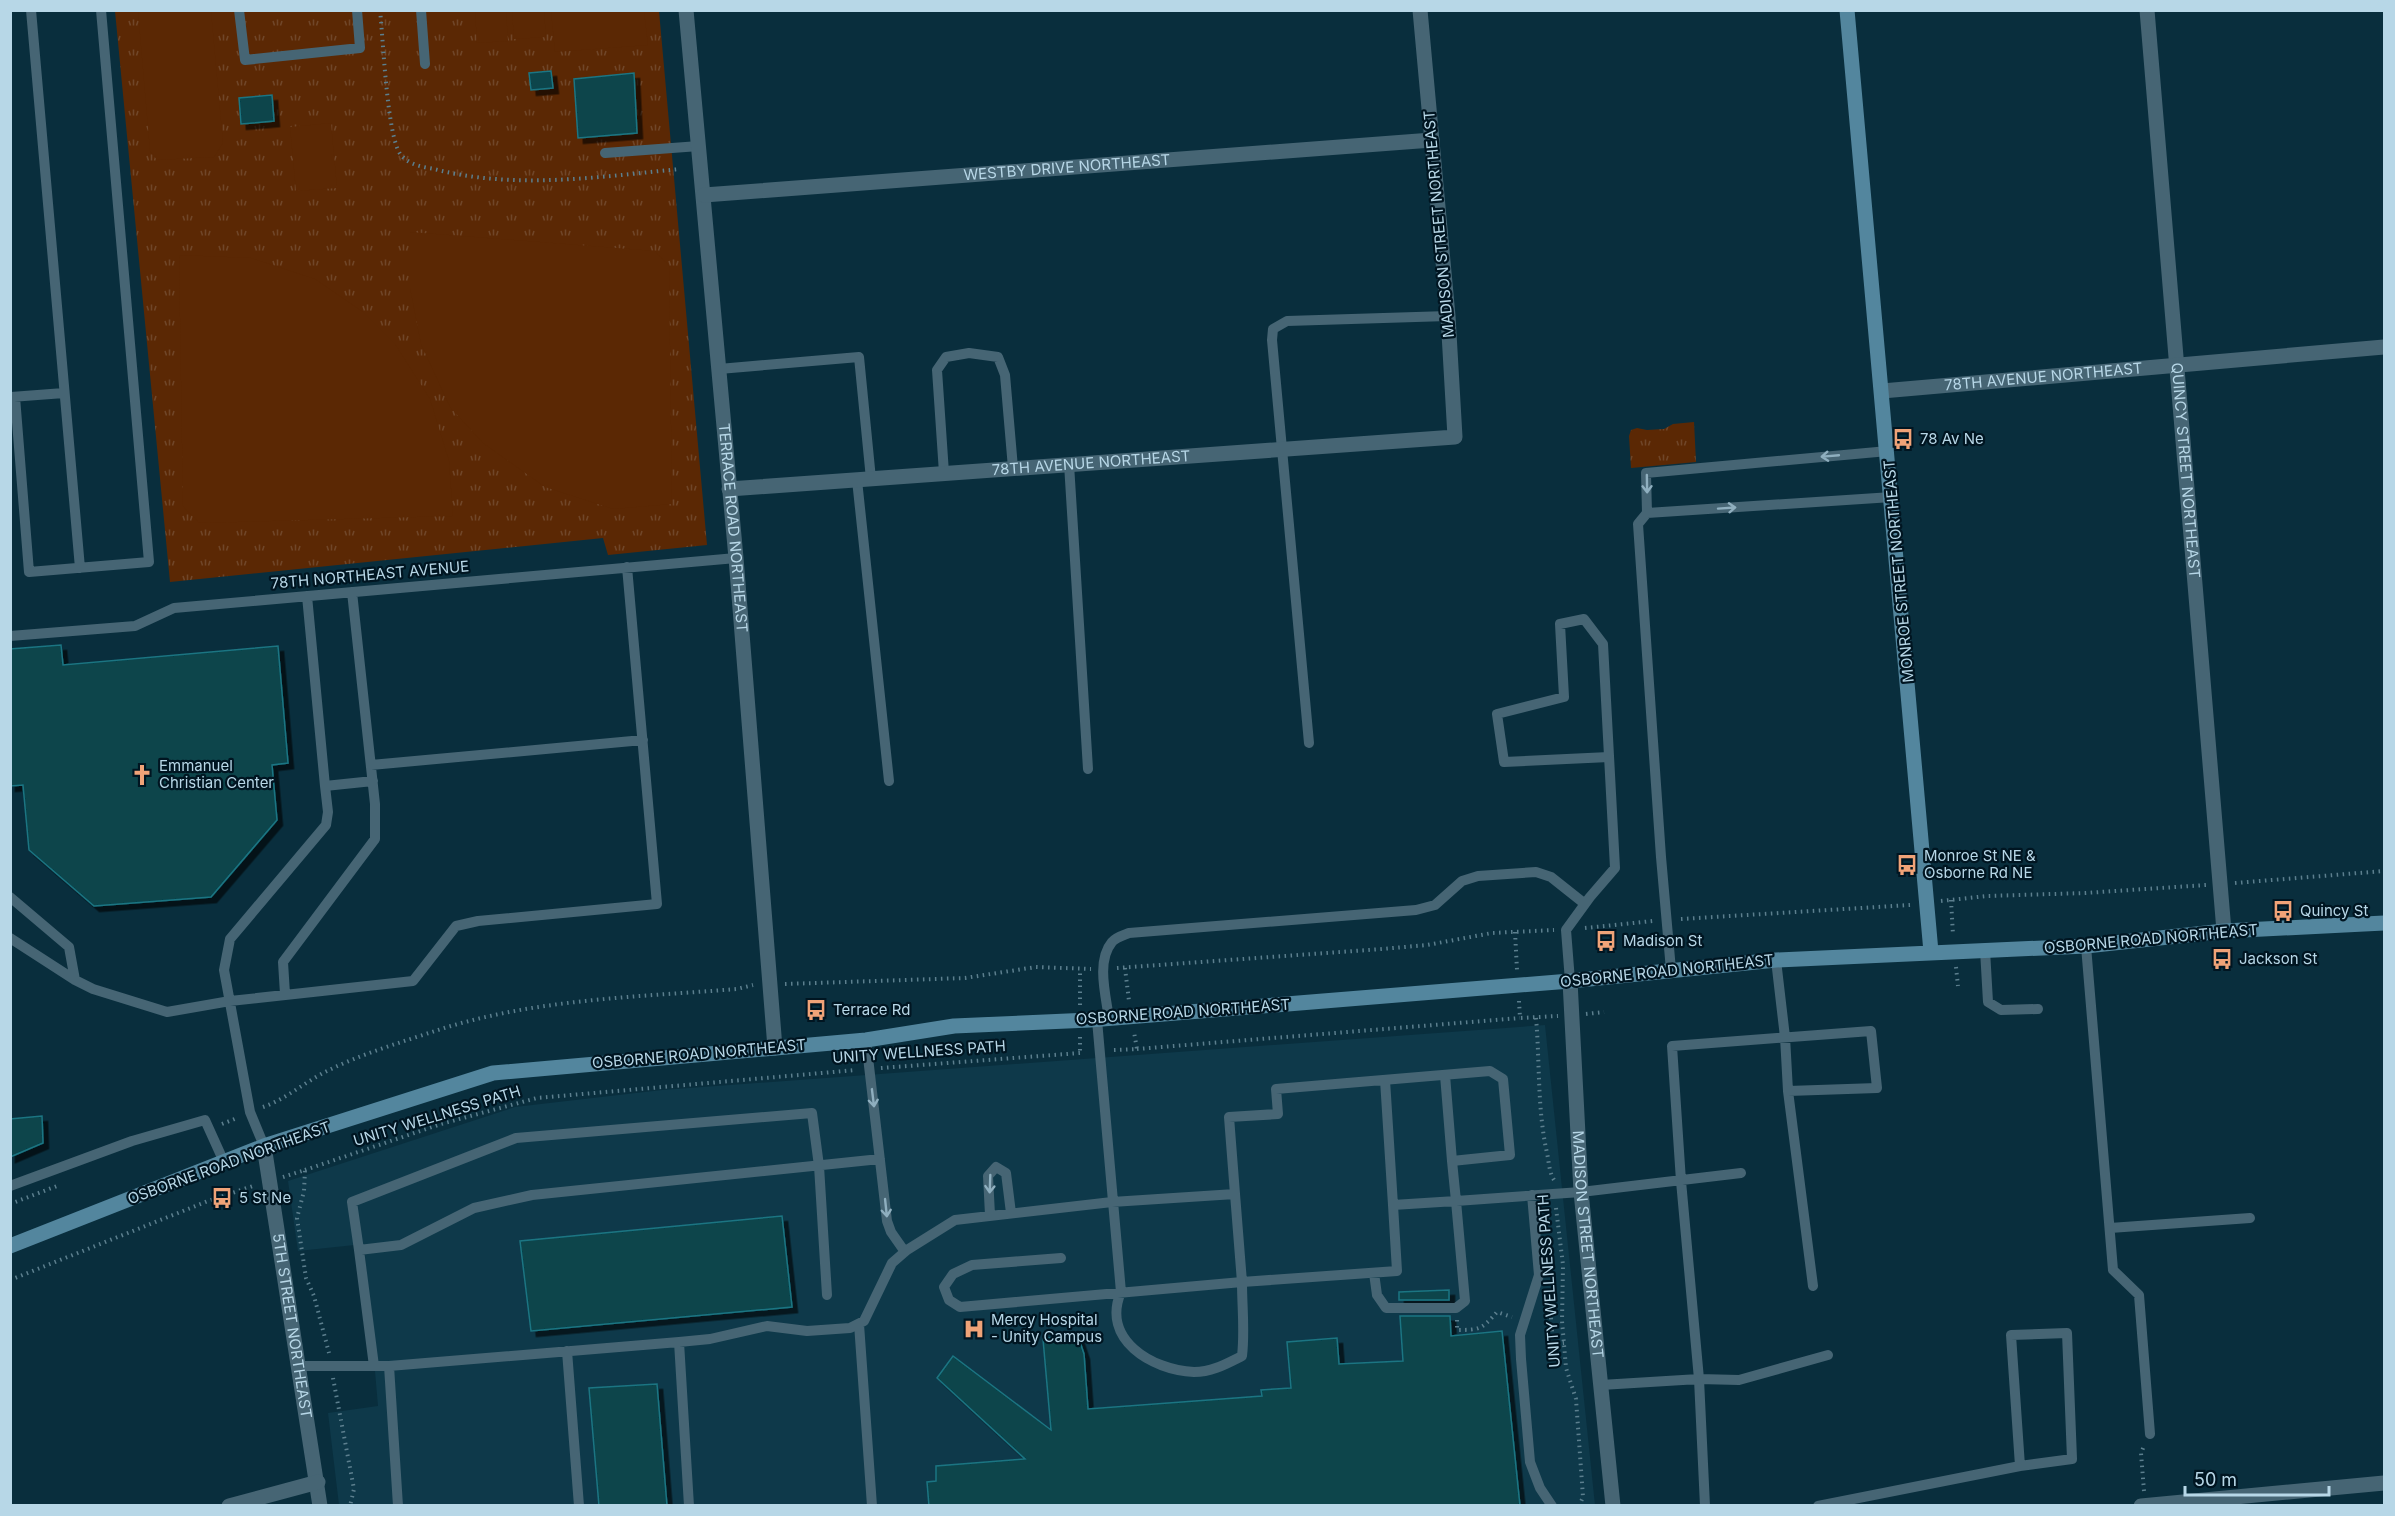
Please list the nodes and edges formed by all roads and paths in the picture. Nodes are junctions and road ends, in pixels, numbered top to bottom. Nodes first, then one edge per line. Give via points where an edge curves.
1 (31, 10) edge
2 (102, 10) edge
3 (239, 10) edge
4 (357, 10) edge
5 (380, 10) edge
6 (421, 10) edge
7 (686, 10) edge
8 (1420, 10) edge
9 (1847, 10) edge
10 (2147, 10) edge
11 (425, 64) dead end
12 (1432, 140) junction
13 (699, 146) junction
14 (605, 153) dead end
15 (680, 169) dead end
16 (704, 195) junction
17 (1448, 316) junction
18 (2385, 346) edge
19 (2177, 365) junction
20 (719, 369) junction
21 (1882, 390) junction
22 (64, 393) junction
23 (13, 397) edge
24 (1455, 437) joint
25 (1282, 448) junction
26 (1888, 451) junction
27 (1069, 464) junction
28 (1013, 468) junction
29 (944, 473) junction
30 (864, 479) junction
31 (729, 489) junction
32 (1892, 497) junction
33 (1647, 513) junction
34 (736, 558) junction
35 (627, 567) junction
36 (80, 568) junction
37 (352, 592) junction
38 (307, 596) junction
39 (10, 636) edge
40 (643, 740) junction
41 (1309, 743) dead end
42 (1609, 757) junction
43 (371, 765) junction
44 (1088, 769) dead end
45 (373, 781) junction
46 (889, 781) dead end
47 (326, 786) junction
48 (2385, 871) edge
49 (2221, 884) junction
50 (10, 897) edge
51 (1928, 903) junction
52 (1585, 904) junction
53 (1666, 920) junction
54 (2385, 923) edge
55 (1566, 930) junction
56 (2224, 931) junction
57 (10, 938) edge
58 (2086, 946) junction
59 (1985, 950) junction
60 (1931, 952) junction
61 (1776, 960) junction
62 (1104, 969) junction
63 (1671, 970) junction
64 (75, 980) junction
65 (1570, 981) junction
66 (770, 985) junction
67 (285, 994) junction
68 (230, 1001) junction
69 (2038, 1009) dead end
70 (1520, 1018) dead end
71 (1536, 1018) dead end
72 (1103, 1019) junction
73 (1785, 1036) junction
74 (866, 1040) junction
75 (775, 1048) junction
76 (1137, 1049) dead end
77 (1080, 1053) dead end
78 (870, 1069) junction
79 (1445, 1075) junction
80 (1385, 1080) junction
81 (1788, 1090) junction
82 (250, 1112) junction
83 (209, 1129) junction
84 (264, 1146) junction
85 (880, 1159) junction
86 (1452, 1161) junction
87 (224, 1162) junction
88 (819, 1166) junction
89 (305, 1170) junction
90 (1742, 1173) dead end
91 (269, 1181) junction
92 (1681, 1181) junction
93 (61, 1185) dead end
94 (10, 1186) edge
95 (1581, 1192) junction
96 (1235, 1194) junction
97 (1555, 1194) junction
98 (1532, 1195) junction
99 (1456, 1201) junction
100 (1112, 1202) junction
101 (10, 1204) edge
102 (1393, 1205) junction
103 (1011, 1213) junction
104 (990, 1215) junction
105 (2250, 1218) dead end
106 (2110, 1228) junction
107 (10, 1246) edge
108 (359, 1250) junction
109 (905, 1252) junction
110 (1061, 1258) dead end
111 (1374, 1273) junction
112 (10, 1280) edge
113 (1242, 1282) junction
114 (1813, 1286) dead end
115 (1121, 1292) junction
116 (827, 1295) dead end
117 (859, 1324) junction
118 (679, 1342) junction
119 (567, 1351) junction
120 (1828, 1355) dead end
121 (297, 1366) junction
122 (333, 1366) junction
123 (374, 1366) junction
124 (389, 1366) junction
125 (1699, 1379) junction
126 (1600, 1385) junction
127 (2150, 1434) joint
128 (2020, 1466) junction
129 (318, 1482) junction
130 (2385, 1483) edge
131 (2143, 1505) edge
132 (229, 1506) edge
133 (320, 1506) edge
134 (350, 1506) edge
135 (398, 1506) edge
136 (579, 1506) edge
137 (690, 1506) edge
138 (872, 1506) edge
139 (1552, 1506) edge
140 (1579, 1506) edge
141 (1612, 1506) edge
142 (1705, 1506) edge
143 (1818, 1506) edge

1 - 22 lane
2 - 36 lane via 149,562
3 - 4 lane via 245,60 360,48
5 - 15 path via 395,141 400,155 413,164 516,182
6 - 11 lane
7 - 13 street, TERRACE ROAD NORTHEAST
8 - 12 street, MADISON STREET NORTHEAST
9 - 21 street, MONROE STREET NORTHEAST
10 - 19 street, QUINCY STREET NORTHEAST
12 - 16 street, WESTBY DRIVE NORTHEAST
12 - 17 street, MADISON STREET NORTHEAST
13 - 14 lane
13 - 16 street, TERRACE ROAD NORTHEAST
16 - 20 street, TERRACE ROAD NORTHEAST
17 - 24 street, MADISON STREET NORTHEAST
17 - 25 lane via 1287,321 1273,329
18 - 19 street, 78TH AVENUE NORTHEAST
19 - 21 street, 78TH AVENUE NORTHEAST
19 - 49 street, QUINCY STREET NORTHEAST
20 - 30 lane via 859,357
20 - 31 street, TERRACE ROAD NORTHEAST
21 - 26 street, MONROE STREET NORTHEAST
22 - 23 lane
22 - 36 lane
23 - 36 lane via 29,572
24 - 25 street, 78TH AVENUE NORTHEAST
25 - 27 street, 78TH AVENUE NORTHEAST
25 - 41 lane
26 - 32 street, MONROE STREET NORTHEAST
26 -> 33 lane via 1646,473
27 - 28 street, 78TH AVENUE NORTHEAST
27 - 44 lane
28 - 29 street, 78TH AVENUE NORTHEAST
28 - 29 lane via 1005,375 998,357 969,353 946,357 937,370
29 - 30 street, 78TH AVENUE NORTHEAST
30 - 31 street, 78TH AVENUE NORTHEAST
30 - 46 lane
31 - 34 street, TERRACE ROAD NORTHEAST
33 -> 32 lane
32 - 51 street, MONROE STREET NORTHEAST
33 - 53 lane via 1638,524
34 - 35 lane, 78TH NORTHEAST AVENUE
34 - 66 street, TERRACE ROAD NORTHEAST
35 - 37 lane, 78TH NORTHEAST AVENUE
35 - 40 lane
37 - 38 lane, 78TH NORTHEAST AVENUE
37 - 43 lane
38 - 39 lane, 78TH NORTHEAST AVENUE via 174,608 135,626
38 - 47 lane
40 - 43 lane
40 - 67 lane via 657,904 456,926 413,981
42 - 42 lane via 1603,644 1584,619 1560,624 1564,697 1497,714 1503,762
42 - 52 lane via 1615,868
43 - 45 lane
45 - 47 lane
45 - 67 lane via 375,839 283,962
47 - 68 lane via 326,825 230,939 224,970
48 - 49 path
49 - 51 path via 1987,896
49 - 56 street, QUINCY STREET NORTHEAST
50 - 64 lane via 69,947
51 - 53 path
51 - 60 street, MONROE STREET NORTHEAST
52 - 55 lane
52 - 62 lane via 1551,877 1536,872 1478,876 1462,881 1435,905 1416,910 1129,933 1113,940
53 - 55 path
53 - 63 lane
54 - 56 street, OSBORNE ROAD NORTHEAST
55 - 62 path via 1492,933 1427,945
55 - 65 lane
56 - 58 street, OSBORNE ROAD NORTHEAST
57 - 64 lane
58 - 59 street, OSBORNE ROAD NORTHEAST
58 - 106 lane
59 - 60 street, OSBORNE ROAD NORTHEAST
59 - 69 lane via 1988,1002 2001,1010
60 - 61 street, OSBORNE ROAD NORTHEAST
61 - 63 street, OSBORNE ROAD NORTHEAST
61 - 73 lane
62 - 66 path via 1036,967 965,978
62 - 72 lane
63 - 65 street, OSBORNE ROAD NORTHEAST
64 - 68 lane via 167,1012
65 - 72 street, OSBORNE ROAD NORTHEAST
65 - 95 street, MADISON STREET NORTHEAST
66 - 75 street, TERRACE ROAD NORTHEAST
66 - 82 path via 526,1008 487,1016 329,1070 274,1103
67 - 68 lane
68 - 82 lane
70 - 76 path
71 - 97 path, UNITY WELLNESS PATH via 1541,1118
72 - 74 street, OSBORNE ROAD NORTHEAST via 954,1026
72 - 100 lane
73 - 81 lane
73 - 81 lane via 1871,1031 1877,1088
73 - 92 lane via 1672,1046
74 - 75 street, OSBORNE ROAD NORTHEAST
74 - 78 lane
75 - 84 street, OSBORNE ROAD NORTHEAST via 493,1072
77 - 78 path, UNITY WELLNESS PATH
78 -> 85 lane
78 - 89 path, UNITY WELLNESS PATH via 537,1098 441,1124
79 - 80 lane
79 - 86 lane
79 - 86 lane via 1490,1071 1503,1079 1510,1155
80 - 96 lane via 1276,1089 1278,1114 1229,1118
80 - 102 lane
81 - 114 lane
82 - 83 path
82 - 84 lane
83 - 87 lane
83 - 94 lane via 205,1120 194,1123 132,1141
84 - 87 street, OSBORNE ROAD NORTHEAST
84 - 91 street, 5TH STREET NORTHEAST
85 - 88 lane
85 -> 109 lane via 887,1221
86 - 99 lane
87 - 107 street, OSBORNE ROAD NORTHEAST
88 - 108 lane via 532,1195 474,1208 401,1245
88 - 108 lane via 812,1113 516,1138 352,1202
88 - 116 lane
89 - 91 path, UNITY WELLNESS PATH
89 - 122 path via 297,1218 306,1278
90 - 92 lane
91 - 112 path, UNITY WELLNESS PATH via 208,1201
91 - 121 street, 5TH STREET NORTHEAST
92 - 95 lane
92 - 125 lane
93 - 101 path
95 - 97 lane
95 - 126 street, MADISON STREET NORTHEAST
96 - 100 lane
96 - 113 lane
97 - 98 lane
97 - 140 path, UNITY WELLNESS PATH via 1563,1265 1566,1368 1576,1400 1583,1497
98 - 99 lane
98 - 139 lane via 1539,1275 1520,1335 1521,1359 1530,1462
99 - 102 lane
99 - 111 lane via 1465,1301 1456,1308 1386,1308 1377,1295
100 - 103 lane
100 - 115 lane
102 - 111 lane via 1397,1271
103 - 104 lane
103 -> 104 lane via 1006,1173 996,1167 988,1176
104 - 109 lane via 955,1220
105 - 106 lane
106 - 127 lane via 2113,1270 2139,1295
108 - 123 lane
109 - 117 lane via 892,1263
110 - 115 lane via 972,1264 953,1274 944,1287 949,1300 960,1307
111 - 113 lane
113 - 115 lane
113 - 115 lane via 1242,1356 1217,1369 1194,1372 1154,1364 1130,1348 1117,1324 1115,1306
117 - 118 lane via 807,1330 767,1326
117 - 138 lane
118 - 119 lane
118 - 137 lane
119 - 124 lane
119 - 136 lane
120 - 125 lane via 1740,1380
121 - 122 lane
121 - 129 street, 5TH STREET NORTHEAST
122 - 123 lane
122 - 134 path via 333,1385 354,1489
123 - 124 lane
124 - 135 lane
125 - 126 lane
125 - 142 lane
126 - 141 street, MADISON STREET NORTHEAST
127 - 131 path via 2141,1453
128 - 128 lane via 2011,1335 2067,1333 2072,1459
128 - 143 lane
129 - 132 street
129 - 133 street, 5TH STREET NORTHEAST
130 - 131 street

